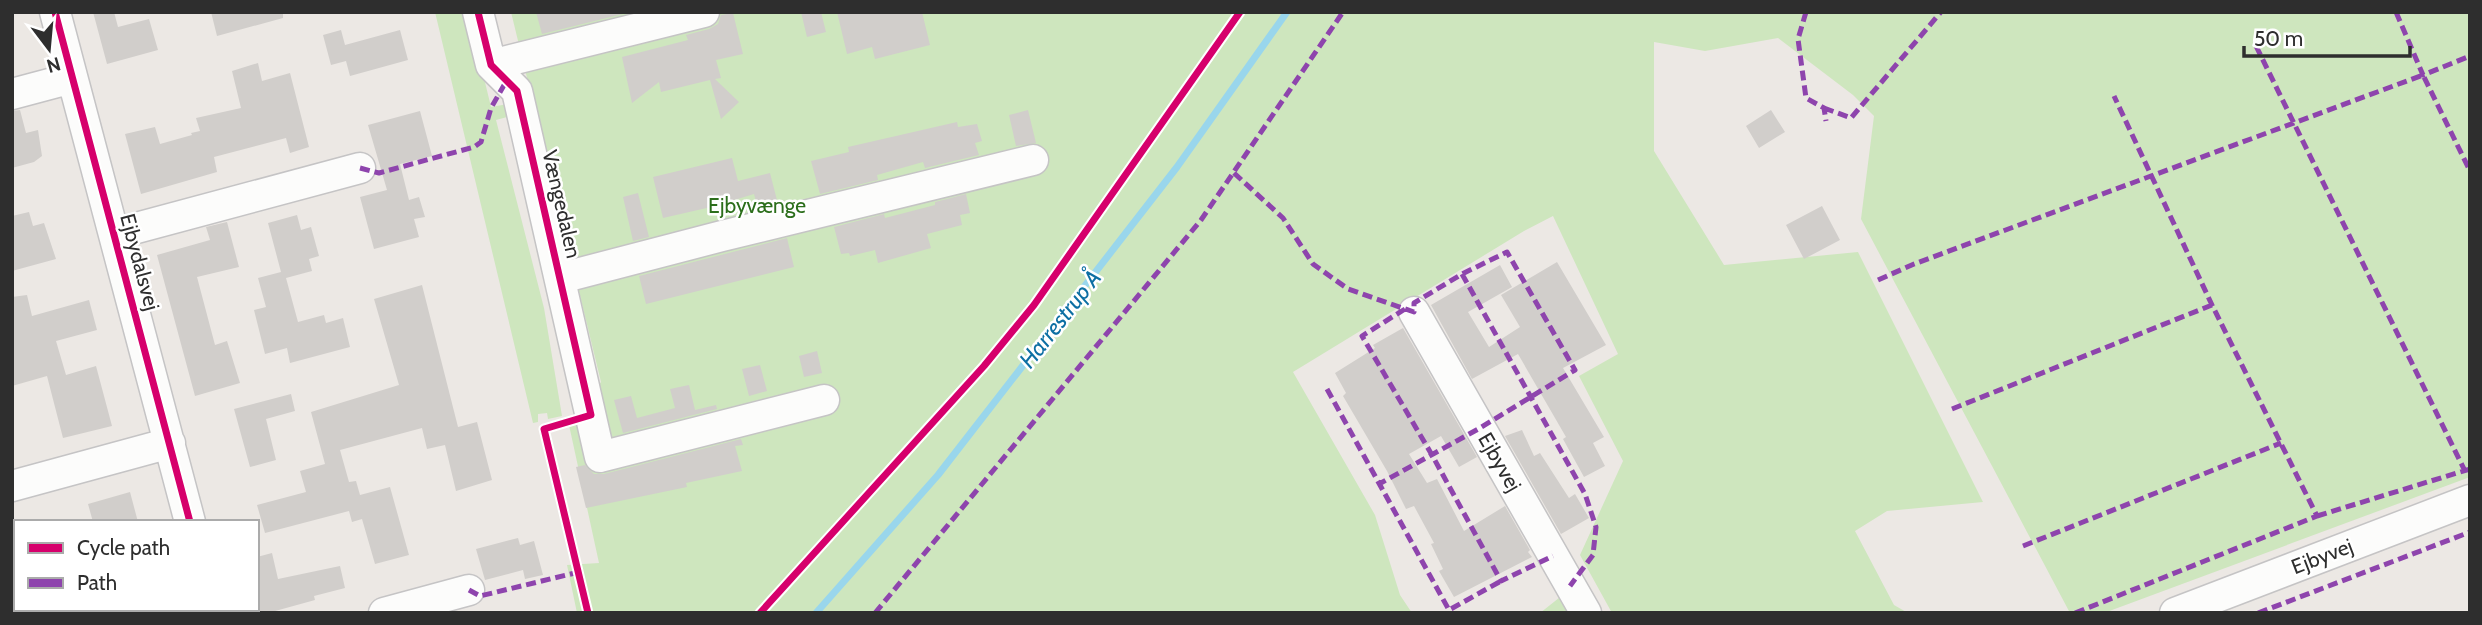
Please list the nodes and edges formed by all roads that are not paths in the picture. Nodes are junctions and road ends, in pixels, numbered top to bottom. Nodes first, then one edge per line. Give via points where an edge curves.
1 (55, 12) edge
2 (478, 12) edge
3 (704, 12) edge
4 (491, 65) junction
5 (72, 78) junction
6 (12, 94) edge
7 (1033, 160) dead end
8 (359, 168) dead end
9 (114, 234) junction
10 (561, 278) junction
11 (1414, 312) dead end
12 (824, 400) dead end
13 (170, 443) junction
14 (12, 486) edge
15 (2470, 500) edge
16 (189, 520) edge
17 (469, 590) dead end
18 (384, 613) edge
19 (1586, 613) edge
20 (2175, 613) edge

1 - 5 street, Ejbydalsvej
2 - 4 street
3 - 4 street
4 - 10 street, Vængedalen via 517,91
5 - 6 street
5 - 9 street, Ejbydalsvej
7 - 10 street, Vængedalen
8 - 9 street, Ejbydalsvej
9 - 13 street, Ejbydalsvej
10 - 12 street, Vængedalen via 600,457
11 - 19 street, Ejbyvej
13 - 14 street
13 - 16 street, Ejbydalsvej
15 - 20 street, Ejbyvej
17 - 18 street

